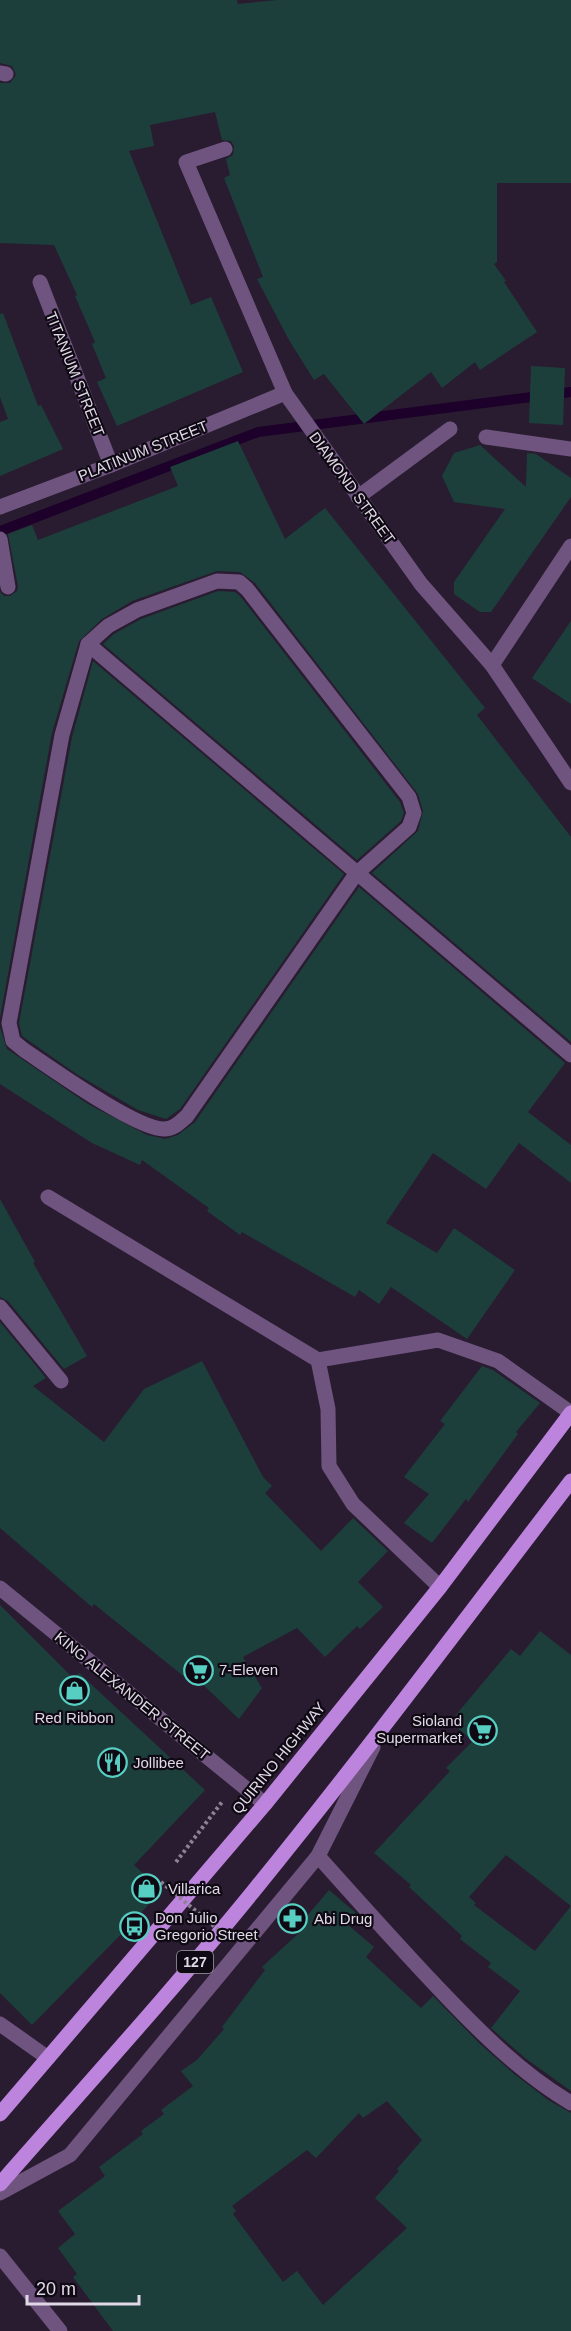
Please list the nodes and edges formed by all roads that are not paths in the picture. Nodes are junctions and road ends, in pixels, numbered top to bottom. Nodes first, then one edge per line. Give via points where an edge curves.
1 (225, 149) dead end
2 (40, 282) dead end
3 (285, 393) junction
4 (450, 429) dead end
5 (486, 437) dead end
6 (571, 449) edge
7 (111, 465) junction
8 (358, 497) junction
9 (0, 507) edge
10 (0, 539) edge
11 (571, 546) edge
12 (8, 587) dead end
13 (88, 644) junction
14 (492, 665) junction
15 (571, 783) edge
16 (356, 874) junction
17 (571, 1055) edge
18 (48, 1197) dead end
19 (0, 1307) edge
20 (318, 1360) junction
21 (61, 1381) dead end
22 (571, 1413) edge
23 (571, 1481) edge
24 (440, 1587) junction
25 (0, 1588) edge
26 (380, 1732) junction
27 (265, 1804) junction
28 (318, 1856) junction
29 (0, 2024) edge
30 (48, 2058) junction
31 (571, 2103) edge
32 (0, 2114) edge
33 (0, 2184) edge
34 (0, 2193) edge
35 (0, 2256) edge
36 (60, 2331) edge

1 - 3 street, DIAMOND STREET via 186,162
2 - 7 street, TITANIUM STREET
3 - 7 street, PLATINUM STREET
3 - 8 street, DIAMOND STREET
4 - 8 street
5 - 6 street
7 - 9 street, PLATINUM STREET
8 - 14 street, DIAMOND STREET via 421,584
10 - 12 street
11 - 14 street
13 - 16 street
13 - 16 street via 108,626 137,610 218,581 239,582 247,588 409,797 414,813 409,827
13 - 16 street via 63,735 9,1023 13,1041 140,1124 164,1130 175,1128
14 - 15 street, DIAMOND STREET
16 - 17 street
18 - 20 street
19 - 21 street
20 - 22 street via 438,1340 498,1360
20 - 24 street via 328,1409 329,1466 353,1504
22 - 24 main road, QUIRINO HIGHWAY
23 - 26 main road, 127
24 - 27 main road, QUIRINO HIGHWAY
25 - 27 street, KING ALEXANDER STREET
26 - 28 street
26 - 33 main road, 127 via 173,1988
27 - 30 main road, QUIRINO HIGHWAY
28 - 31 street via 482,2033 547,2089
28 - 34 street via 70,2156
29 - 30 street
30 - 32 main road, QUIRINO HIGHWAY
35 - 36 street

